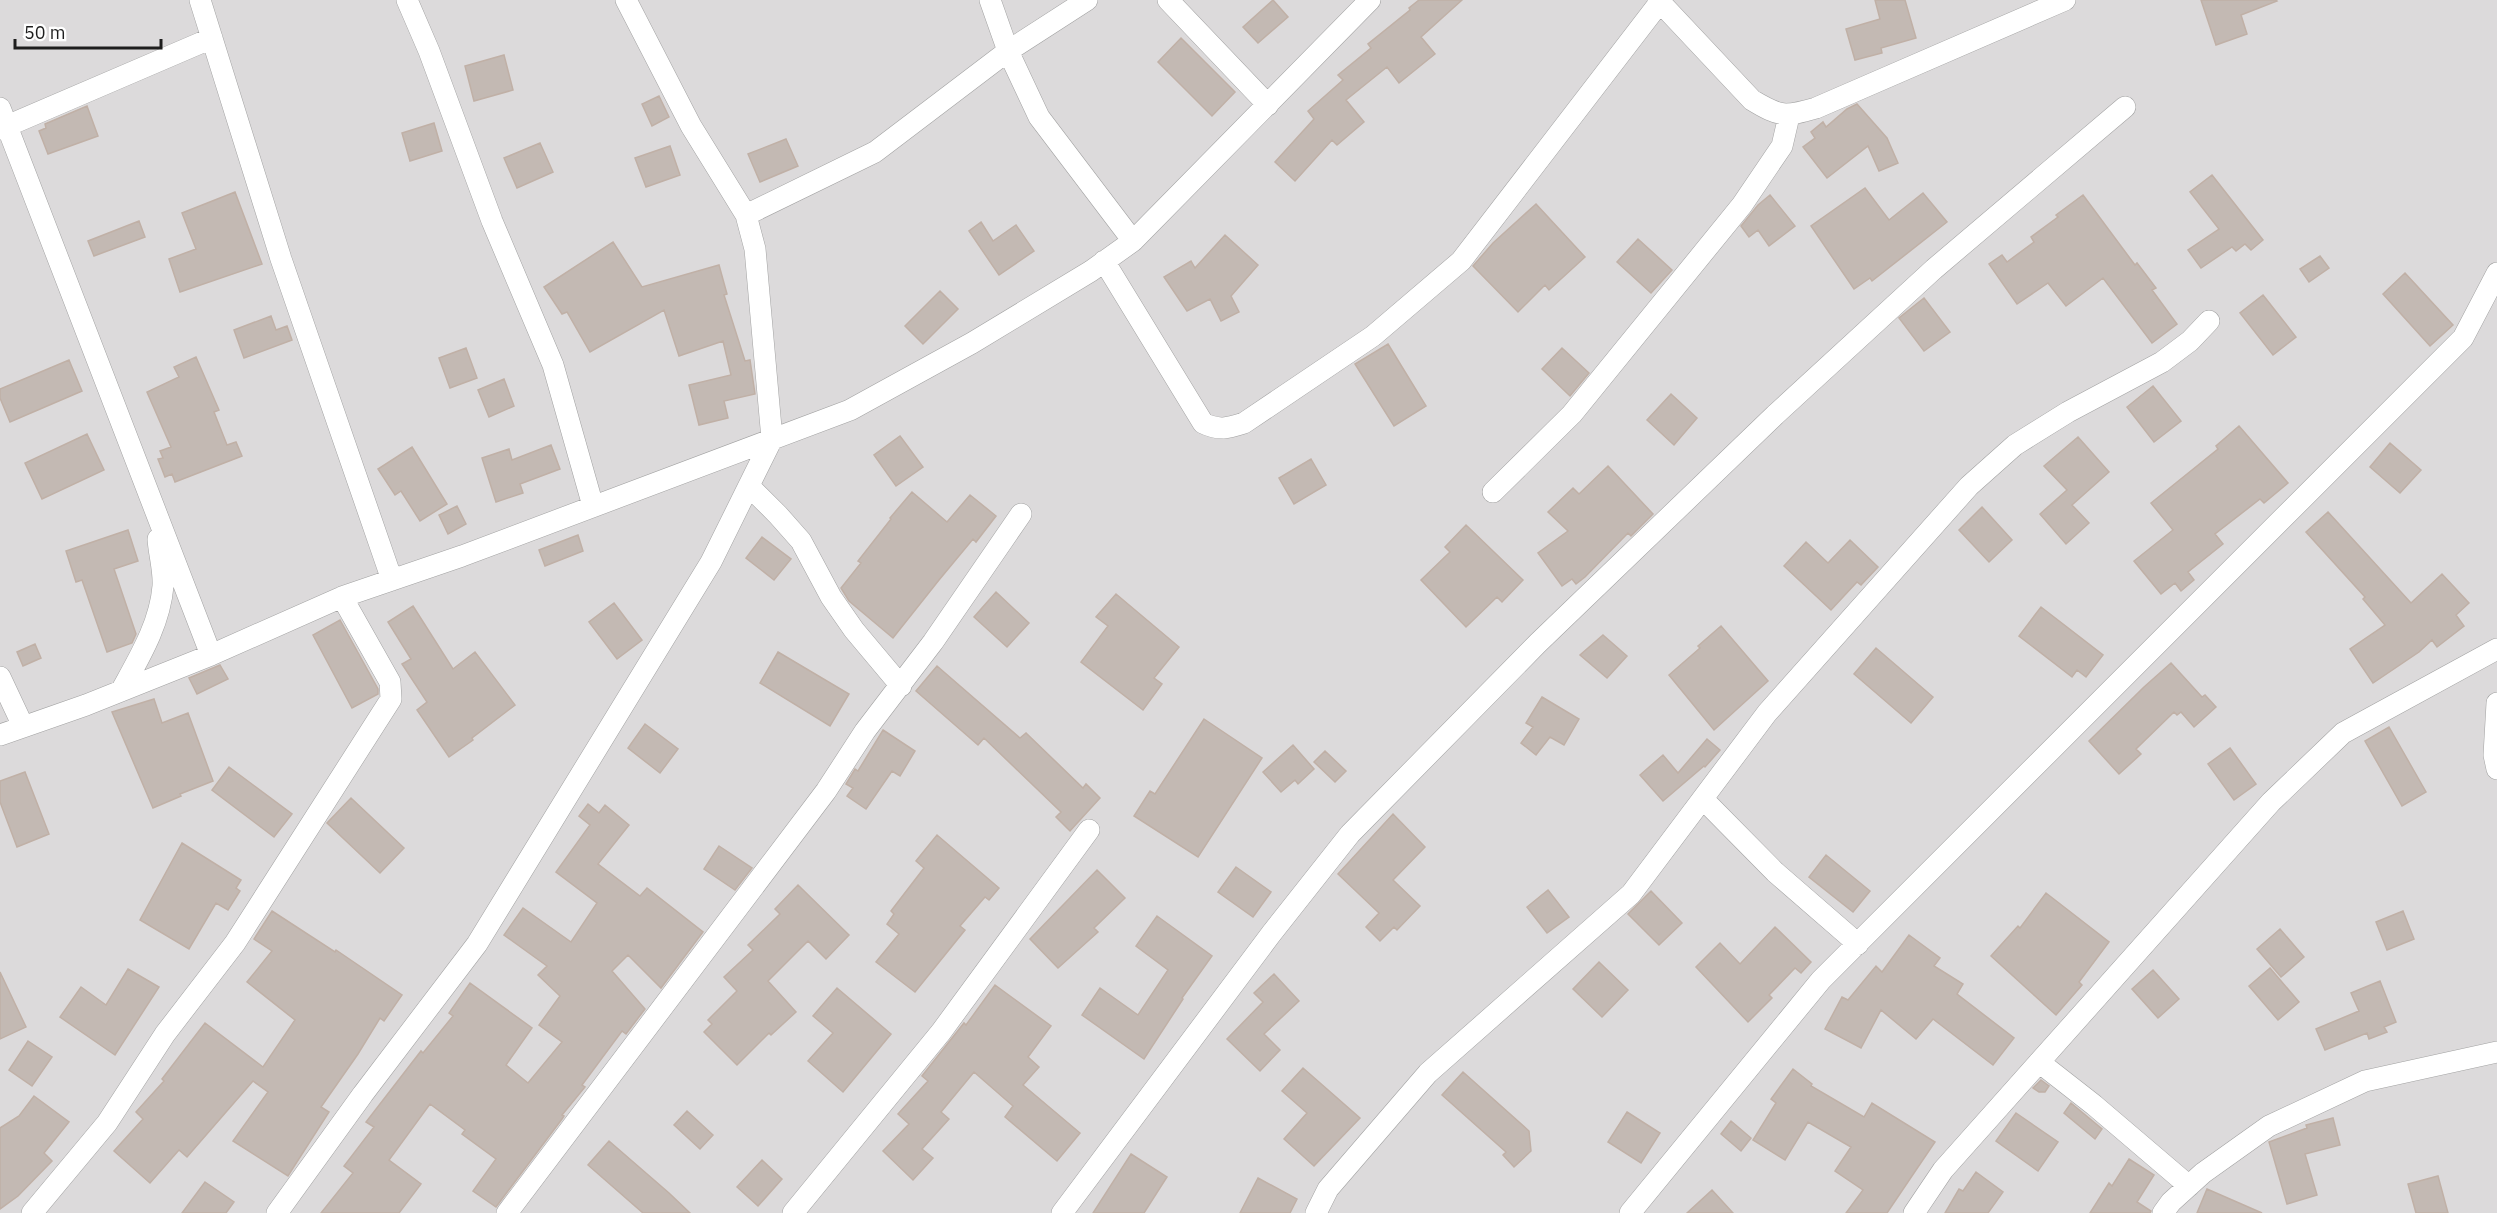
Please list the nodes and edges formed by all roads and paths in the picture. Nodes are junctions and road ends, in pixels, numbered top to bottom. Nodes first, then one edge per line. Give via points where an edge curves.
1 (200, 0) edge
2 (407, 0) edge
3 (626, 0) edge
4 (990, 0) edge
5 (1087, 0) edge
6 (1168, 0) edge
7 (1370, 0) edge
8 (2065, 0) edge
9 (1659, 1) edge
10 (212, 38) junction
11 (1008, 51) junction
12 (1268, 105) junction
13 (2125, 107) dead end
14 (1789, 116) junction
15 (2, 121) edge
16 (746, 215) junction
17 (1133, 241) junction
18 (1104, 261) junction
19 (2497, 273) edge
20 (2210, 321) dead end
21 (772, 440) junction
22 (749, 486) junction
23 (1493, 492) dead end
24 (593, 506) junction
25 (154, 509) junction
26 (1021, 514) dead end
27 (392, 580) junction
28 (342, 597) junction
29 (2497, 649) edge
30 (211, 655) junction
31 (0, 677) edge
32 (901, 686) junction
33 (121, 691) junction
34 (2497, 703) edge
35 (23, 726) junction
36 (0, 735) edge
37 (2497, 768) edge
38 (1702, 799) junction
39 (1089, 830) dead end
40 (1858, 944) junction
41 (2497, 1052) edge
42 (2039, 1062) junction
43 (2189, 1186) junction
44 (32, 1213) edge
45 (278, 1213) edge
46 (507, 1213) edge
47 (794, 1213) edge
48 (1062, 1213) edge
49 (1316, 1213) edge
50 (1630, 1213) edge
51 (1914, 1213) edge
52 (2163, 1213) edge

1 - 10 street
2 - 24 street via 492,221 553,365
3 - 16 street via 691,126
4 - 11 street
5 - 11 street
6 - 12 street
7 - 12 street
8 - 14 street via 1816,108
9 - 14 street via 1752,100
9 - 18 street via 1461,261 1373,336 1244,423 1215,429 1203,423
10 - 15 street
10 - 27 street via 281,259
11 - 16 street via 874,152
11 - 17 street via 1039,117
12 - 17 street
13 - 48 street via 1934,269 1775,415 1538,643 1350,834
14 - 23 street via 1782,146 1743,205 1572,414
15 - 25 street
16 - 21 street via 755,249
17 - 18 street
18 - 21 street via 972,343 850,410
19 - 40 street via 2463,338
20 - 38 street via 2162,362 2015,445 1969,486 1767,713
21 - 22 street
21 - 24 street
22 - 32 street via 801,541 831,597
22 - 45 street via 711,562 477,944
24 - 27 street
25 - 30 street
25 - 33 street via 163,585 155,622
26 - 32 street
27 - 28 street
28 - 30 street
28 - 44 street via 390,682 391,699 235,943 165,1034 107,1124
29 - 42 street via 2343,733 2271,802
30 - 33 street
31 - 35 street
32 - 46 street
33 - 35 street
34 - 37 street
35 - 36 street
38 - 40 street via 1775,872
38 - 49 street via 1631,894 1428,1073 1328,1189
39 - 47 street via 941,1032
40 - 50 street via 1821,980
41 - 43 street via 2365,1081 2270,1126
42 - 43 street
42 - 51 street via 1943,1170
43 - 52 street

